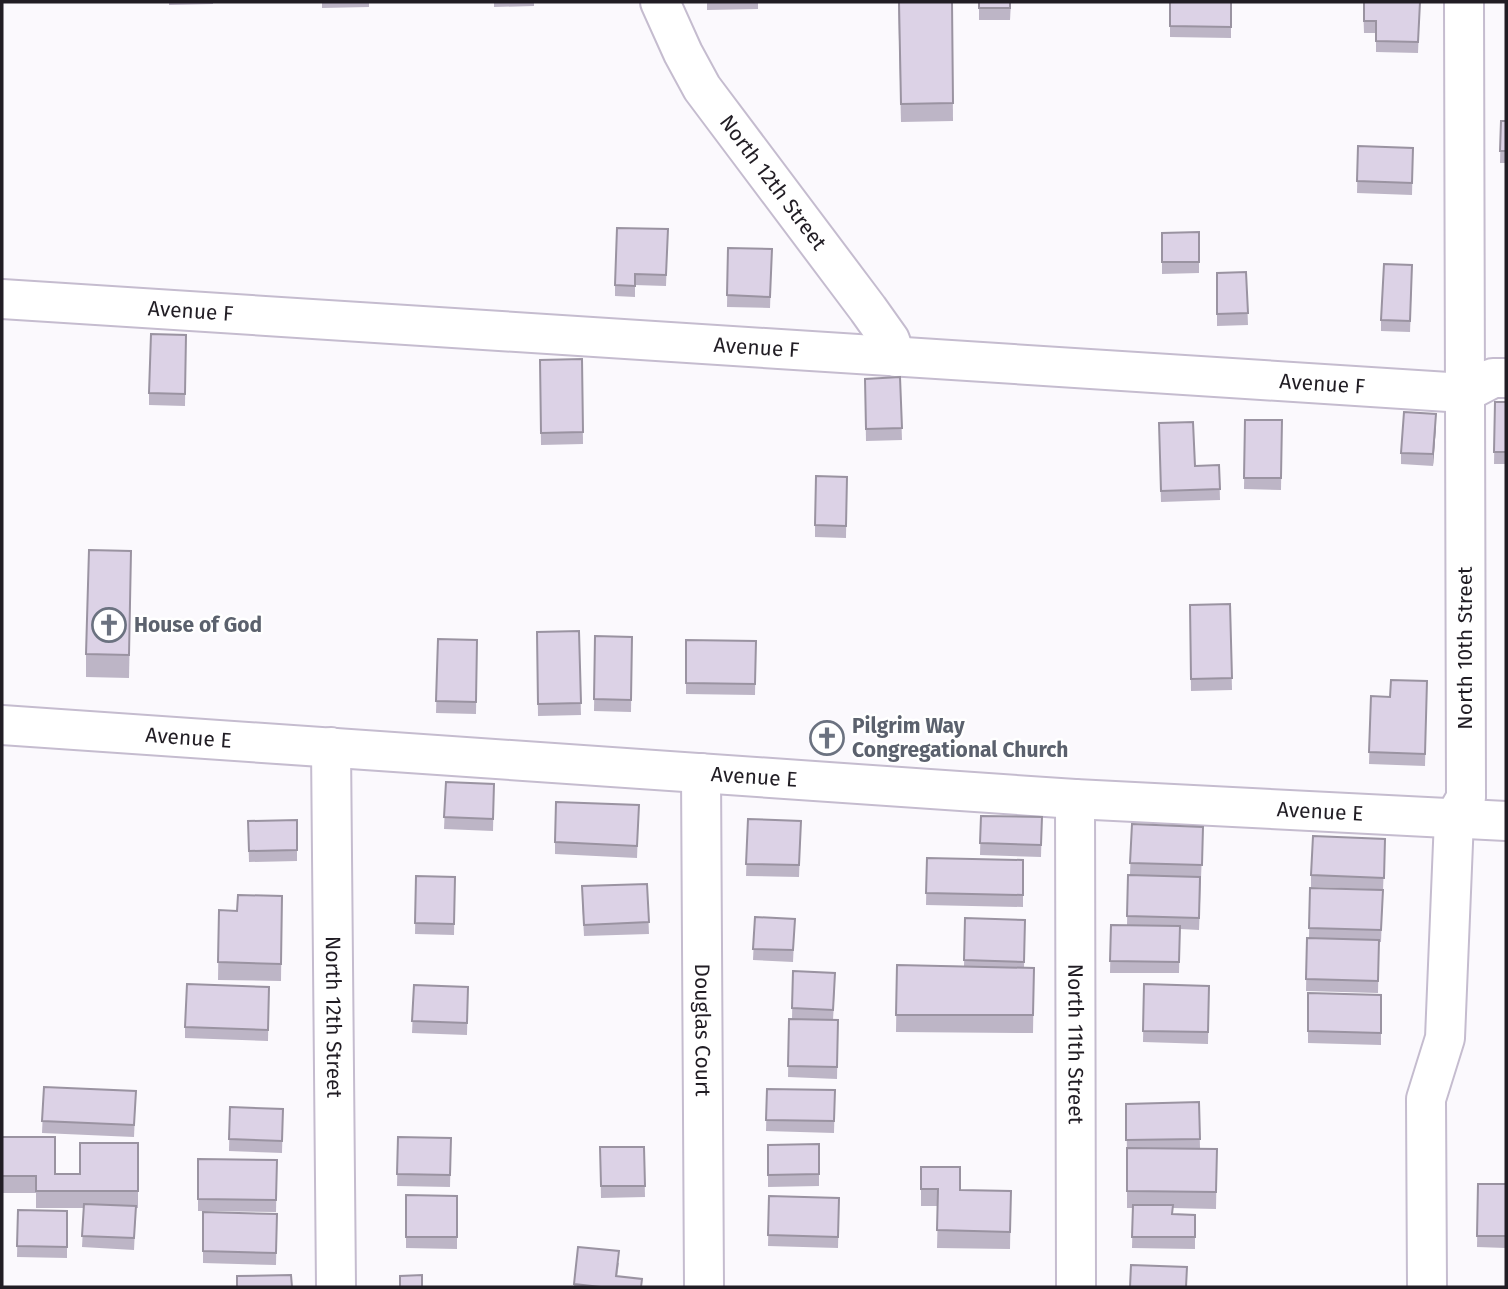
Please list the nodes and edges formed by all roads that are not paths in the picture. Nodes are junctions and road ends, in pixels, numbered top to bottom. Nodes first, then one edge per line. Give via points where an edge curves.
1 (660, 2) edge
2 (1464, 2) edge
3 (2, 299) edge
4 (896, 356) junction
5 (1506, 378) edge
6 (1464, 393) junction
7 (2, 725) edge
8 (331, 747) junction
9 (701, 773) junction
10 (1075, 799) junction
11 (1454, 820) junction
12 (1506, 821) edge
13 (336, 1287) edge
14 (704, 1287) edge
15 (1076, 1287) edge
16 (1427, 1287) edge

1 - 4 street, North 12th Street via 702,89 868,309
2 - 6 street, North 10th Street
3 - 4 street, Avenue F
4 - 6 street, Avenue F
5 - 6 street, Avenue F via 1493,378
6 - 11 street, North 10th Street via 1466,798
7 - 8 street, Avenue E
8 - 9 street, Avenue E
8 - 13 street, North 12th Street
9 - 10 street, Avenue E
9 - 14 street, Douglas Court
10 - 11 street, Avenue E
10 - 15 street, North 11th Street
11 - 12 street, Avenue E
11 - 16 street, North 10th Street via 1445,1038 1426,1099

